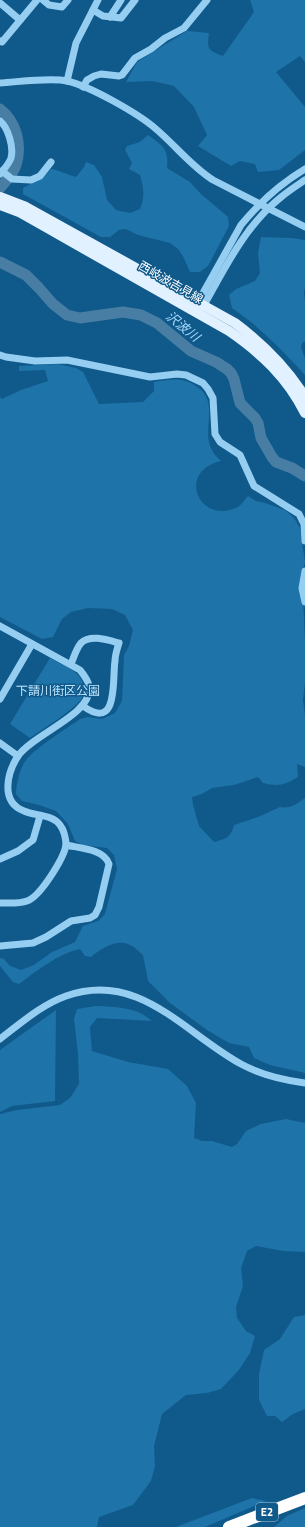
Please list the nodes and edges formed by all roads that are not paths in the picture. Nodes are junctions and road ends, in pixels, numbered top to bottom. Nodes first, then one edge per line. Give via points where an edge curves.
1 (37, 0) edge
2 (43, 0) edge
3 (68, 0) edge
4 (98, 0) edge
5 (121, 0) edge
6 (135, 0) edge
7 (207, 0) edge
8 (0, 2) edge
9 (93, 10) junction
10 (110, 17) junction
11 (20, 20) junction
12 (0, 41) edge
13 (67, 81) junction
14 (0, 83) edge
15 (83, 87) junction
16 (0, 121) edge
17 (51, 162) dead end
18 (305, 169) edge
19 (2, 173) edge
20 (305, 180) edge
21 (3, 202) edge
22 (260, 204) junction
23 (268, 208) junction
24 (305, 227) edge
25 (199, 306) junction
26 (0, 355) edge
27 (305, 397) edge
28 (305, 413) edge
29 (305, 541) edge
30 (305, 571) edge
31 (305, 602) edge
32 (0, 626) edge
33 (32, 644) junction
34 (71, 664) junction
35 (1, 696) edge
36 (83, 706) junction
37 (0, 743) edge
38 (18, 756) junction
39 (40, 816) junction
40 (66, 845) junction
41 (0, 859) edge
42 (0, 903) edge
43 (0, 946) edge
44 (1, 1037) edge
45 (305, 1083) edge
46 (305, 1498) edge
47 (229, 1527) edge

1 - 11 street
2 - 3 street via 49,5 62,7
4 - 9 street
5 - 10 street
6 - 10 street via 121,18
7 - 15 street via 184,28 136,58 122,75 94,76 87,80
8 - 11 street
9 - 10 street
9 - 13 street via 76,42
11 - 12 street via 2,42
13 - 14 street
13 - 15 street
15 - 22 street via 154,127 200,172
16 - 19 street via 8,133 12,156
17 - 19 street via 40,176 31,180 12,179
18 - 22 street
20 - 23 street
21 - 25 main road, 西岐波吉見線 via 26,207
22 - 23 street
22 - 25 street via 241,225
23 - 24 street
23 - 25 street via 237,248
25 - 27 main road, 西岐波吉見線 via 235,323 257,340 284,368
25 - 28 main road, 西岐波吉見線 via 252,347 273,367 289,386
26 - 29 street via 36,361 67,360 150,377 186,375 203,383 213,398 215,434 220,442 240,455 254,486 299,514 304,524
30 - 31 street via 302,588
32 - 33 street
33 - 34 street
33 - 35 street
34 - 36 street via 80,670 89,685
34 - 36 street via 82,642 86,640 100,638 119,643 110,707 100,713
36 - 38 street via 31,743
37 - 38 street
38 - 39 street via 8,780 9,794 17,807
39 - 40 street via 54,819 60,825
39 - 41 street via 33,840 18,851
40 - 42 street via 40,892 27,902
40 - 43 street via 99,853 109,864 98,912 90,918 71,921 33,943
44 - 45 street via 39,1010 65,996 89,991 110,991 131,995 156,1006 242,1065 275,1077
46 - 47 highway, E2

